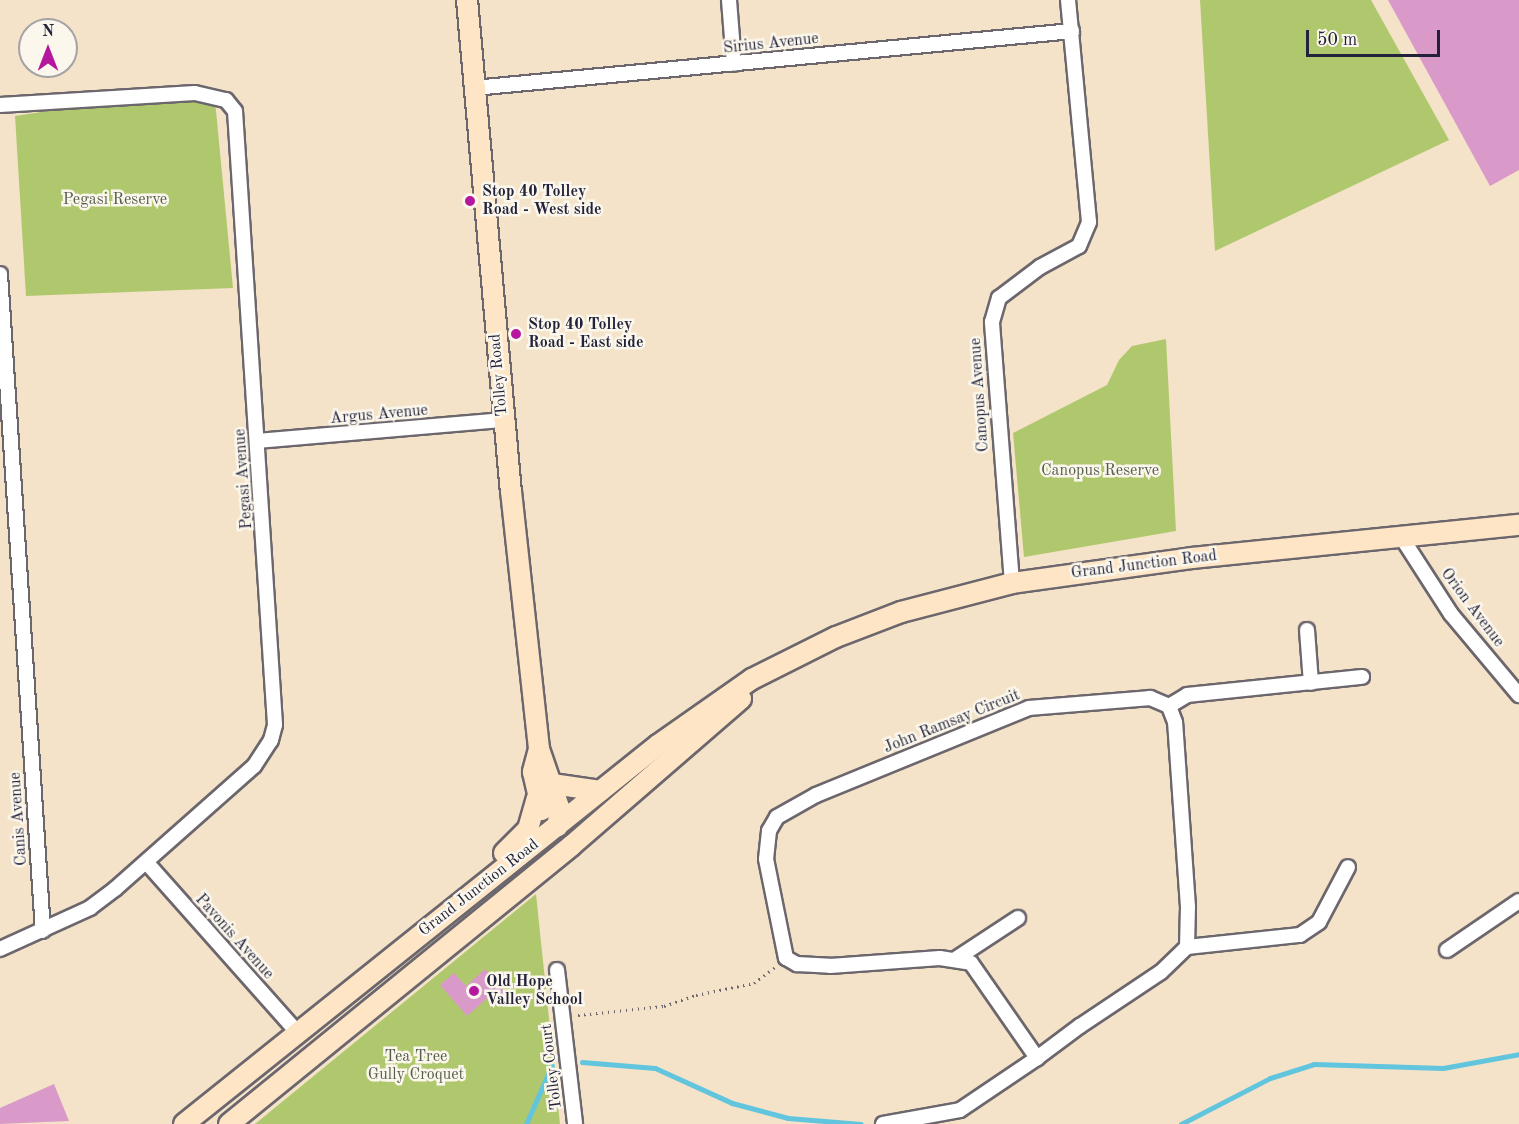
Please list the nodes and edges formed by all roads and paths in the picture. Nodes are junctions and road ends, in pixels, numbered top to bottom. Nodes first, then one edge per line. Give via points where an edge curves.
1 (466, 0) edge
2 (729, 0) edge
3 (1068, 0) edge
4 (1071, 31) junction
5 (734, 64) junction
6 (474, 88) junction
7 (0, 105) edge
8 (0, 274) edge
9 (503, 420) junction
10 (258, 441) junction
11 (7, 483) edge
12 (1519, 525) edge
13 (1402, 538) junction
14 (1012, 583) junction
15 (1307, 630) dead end
16 (783, 665) junction
17 (1362, 677) dead end
18 (1311, 683) junction
19 (1519, 695) edge
20 (1169, 706) junction
21 (539, 749) junction
22 (552, 784) junction
23 (601, 791) junction
24 (537, 798) junction
25 (558, 826) junction
26 (571, 846) junction
27 (147, 863) junction
28 (1348, 867) dead end
29 (1519, 901) edge
30 (1018, 918) dead end
31 (43, 932) junction
32 (410, 942) junction
33 (1187, 947) junction
34 (0, 949) edge
35 (1447, 950) dead end
36 (786, 958) junction
37 (957, 958) junction
38 (557, 970) dead end
39 (562, 1017) junction
40 (298, 1032) junction
41 (316, 1052) junction
42 (1037, 1058) junction
43 (884, 1123) edge
44 (184, 1124) edge
45 (229, 1124) edge
46 (575, 1124) edge

1 - 6 main road, Tolley Road
2 - 5 street
3 - 4 street, Canopus Avenue
4 - 5 street, Sirius Avenue
4 - 14 street, Canopus Avenue via 1089,222 1079,246 1040,267 999,298 992,322
5 - 6 street, Sirius Avenue
6 - 9 main road, Tolley Road
7 - 10 street, Pegasi Avenue via 195,93 226,100 235,111
8 - 11 street, Canis Avenue
9 - 10 street, Argus Avenue
9 - 21 main road, Tolley Road
10 - 27 street, Pegasi Avenue via 274,708 272,740 254,766
11 - 31 street, Canis Avenue
12 - 13 main road, Grand Junction Road
13 - 14 main road, Grand Junction Road via 1192,558
13 - 19 street, Orion Avenue via 1452,614
14 - 16 main road, Grand Junction Road via 901,612 836,637
15 - 18 street
16 - 23 main road, Grand Junction Road via 718,701
16 - 26 main road, Grand Junction Road
17 - 18 street
18 - 20 street via 1187,695
20 - 33 street via 1175,734 1188,907
20 - 36 street, John Ramsay Circuit via 1150,698 1029,708 816,795 777,817 769,831 766,859
21 - 22 main road, Tolley Road
21 - 24 main road, Tolley Road via 533,772
22 - 23 main road
22 - 25 main road, Tolley Road via 559,807
23 - 25 main road, Grand Junction Road
24 - 25 main road, Tolley Road via 548,821
24 - 32 main road via 523,836 423,921
25 - 26 main road
25 - 32 main road, Grand Junction Road
26 - 41 main road, Grand Junction Road
27 - 31 street, Pegasi Avenue via 90,908
27 - 40 street, Pavonis Avenue
28 - 33 street via 1319,922 1300,935
29 - 35 street
30 - 37 street
31 - 34 street, Pegasi Avenue
32 - 40 main road, Grand Junction Road
33 - 42 street via 1161,972
36 - 37 street via 797,964 830,966
36 - 39 path via 754,983 664,1006
37 - 42 street via 971,963
38 - 39 street, Tolley Court
39 - 46 street, Tolley Court
40 - 41 main road
40 - 44 main road, Grand Junction Road
41 - 45 main road, Grand Junction Road
42 - 43 street via 960,1110

